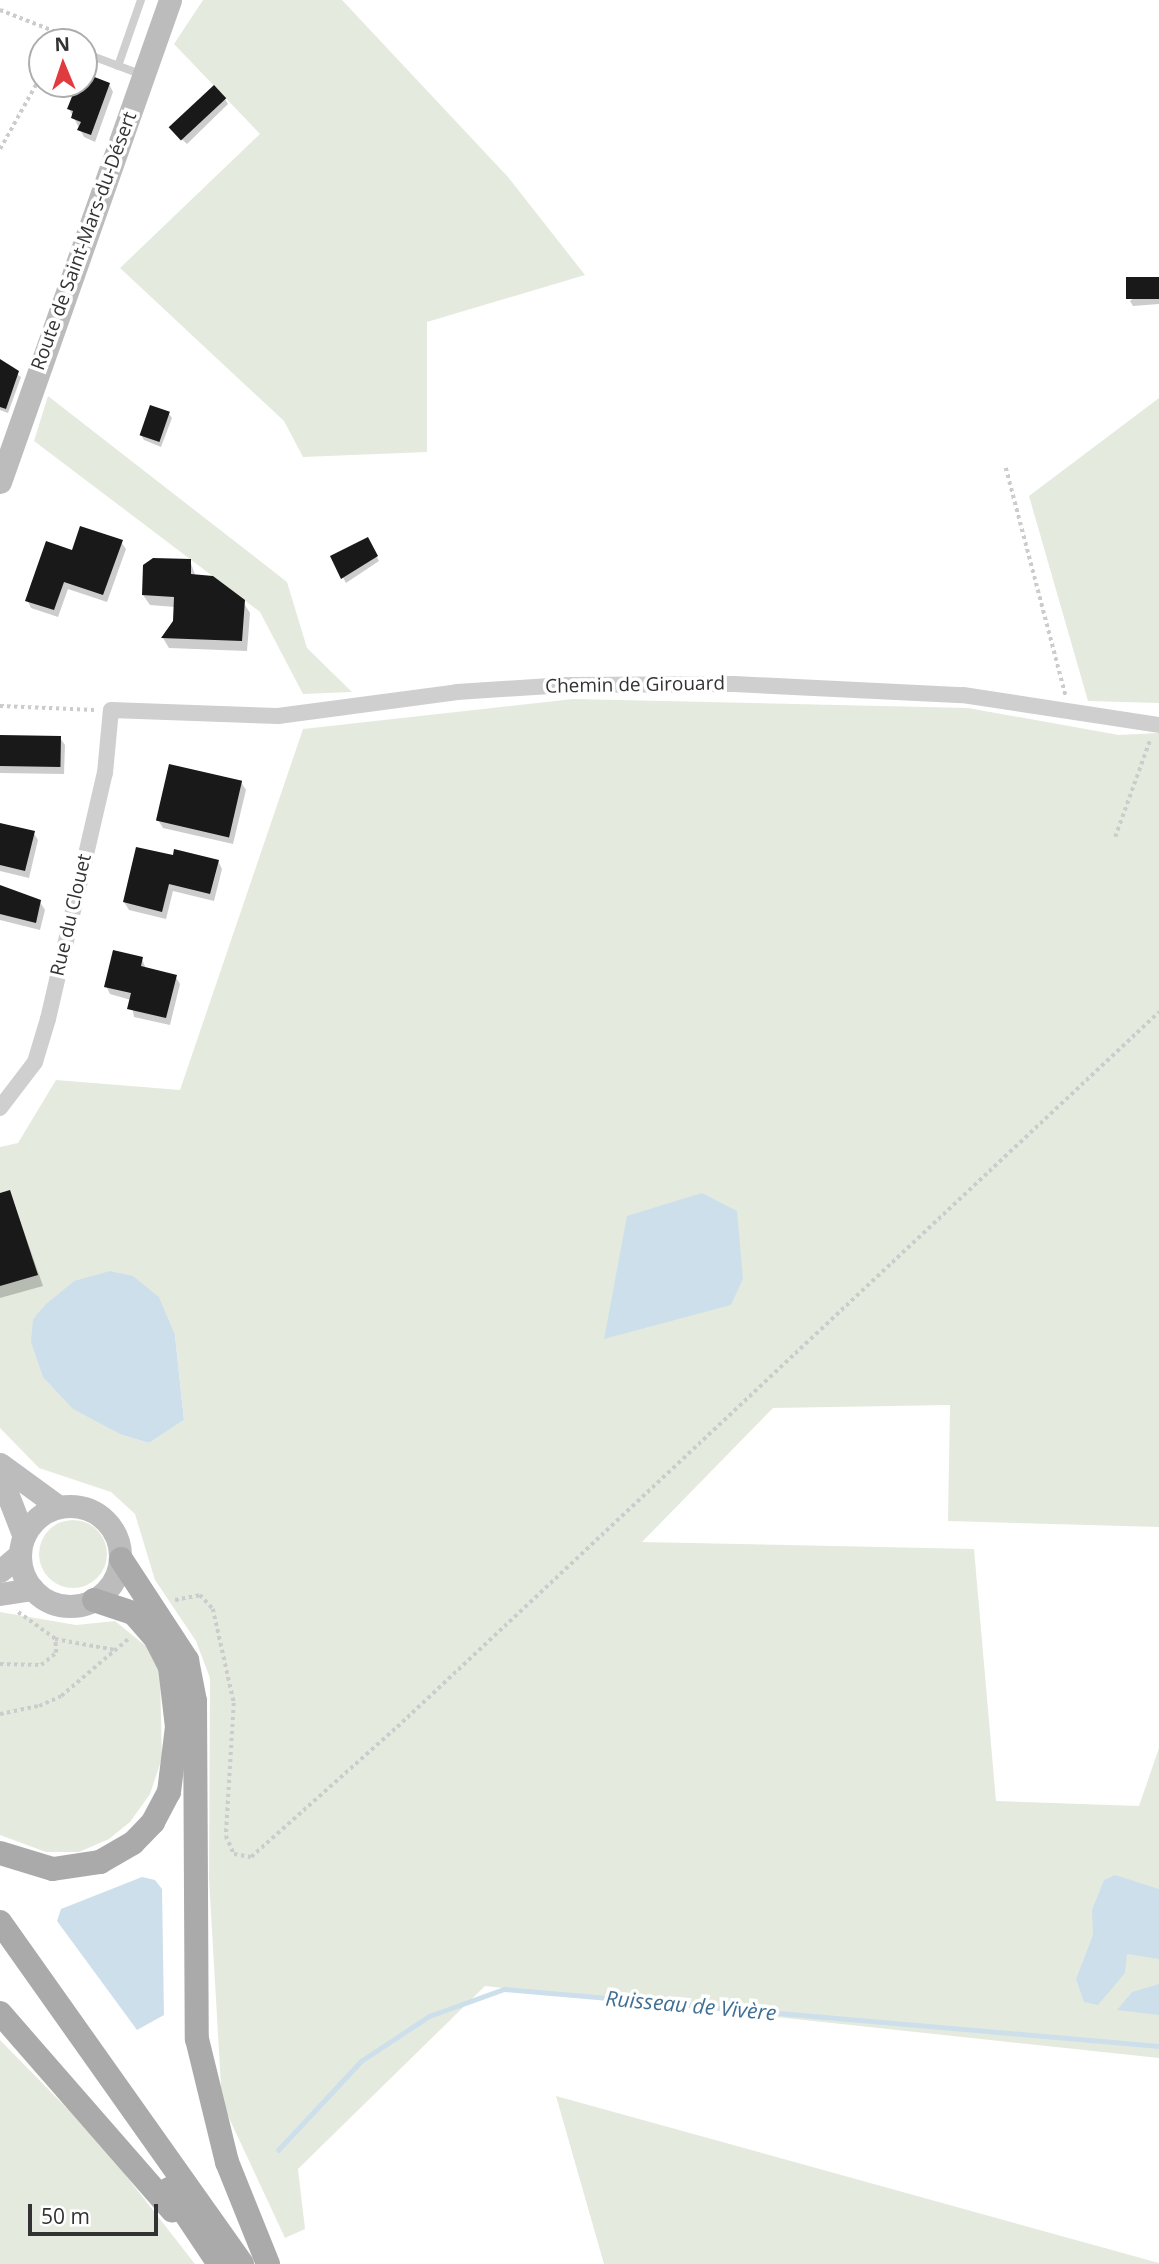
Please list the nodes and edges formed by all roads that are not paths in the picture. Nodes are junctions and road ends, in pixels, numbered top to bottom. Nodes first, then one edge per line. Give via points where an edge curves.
1 (141, 0) edge
2 (170, 0) edge
3 (98, 58) edge
4 (118, 66) junction
5 (144, 76) junction
6 (0, 482) edge
7 (111, 710) joint
8 (1157, 725) edge
9 (0, 1108) edge
10 (0, 1464) edge
11 (0, 1475) edge
12 (59, 1507) junction
13 (22, 1545) junction
14 (121, 1559) junction
15 (0, 1571) edge
16 (33, 1589) junction
17 (6, 1599) edge
18 (94, 1600) junction
19 (0, 1853) edge
20 (0, 1922) edge
21 (0, 1952) edge
22 (0, 2013) edge
23 (219, 2264) edge
24 (242, 2264) edge
25 (268, 2264) edge

1 - 4 lane
2 - 5 main road, Route de Saint-Mars-du-Désert
3 - 4 lane
4 - 5 lane
5 - 6 main road, Route de Saint-Mars-du-Désert
7 - 8 street, Chemin de Girouard via 278,716 457,692 566,685 734,684 964,695
7 - 9 street, Rue du Clouet via 105,773 48,1019 36,1062
10 - 12 main road
11 - 13 main road
12 - 13 main road via 44,1513
12 - 14 main road via 90,1509 103,1518 119,1544
13 - 15 main road
13 - 16 main road
14 - 18 main road via 112,1583
14 - 25 main road via 187,1660 195,1701 197,2039 227,2162
16 - 17 main road
16 - 18 main road via 67,1606
18 - 19 main road via 133,1613 155,1638 170,1667 177,1727 169,1792 153,1822 133,1843 100,1862 52,1869
20 - 24 main road
21 - 23 main road
22 - 23 main road via 169,2205 206,2256

